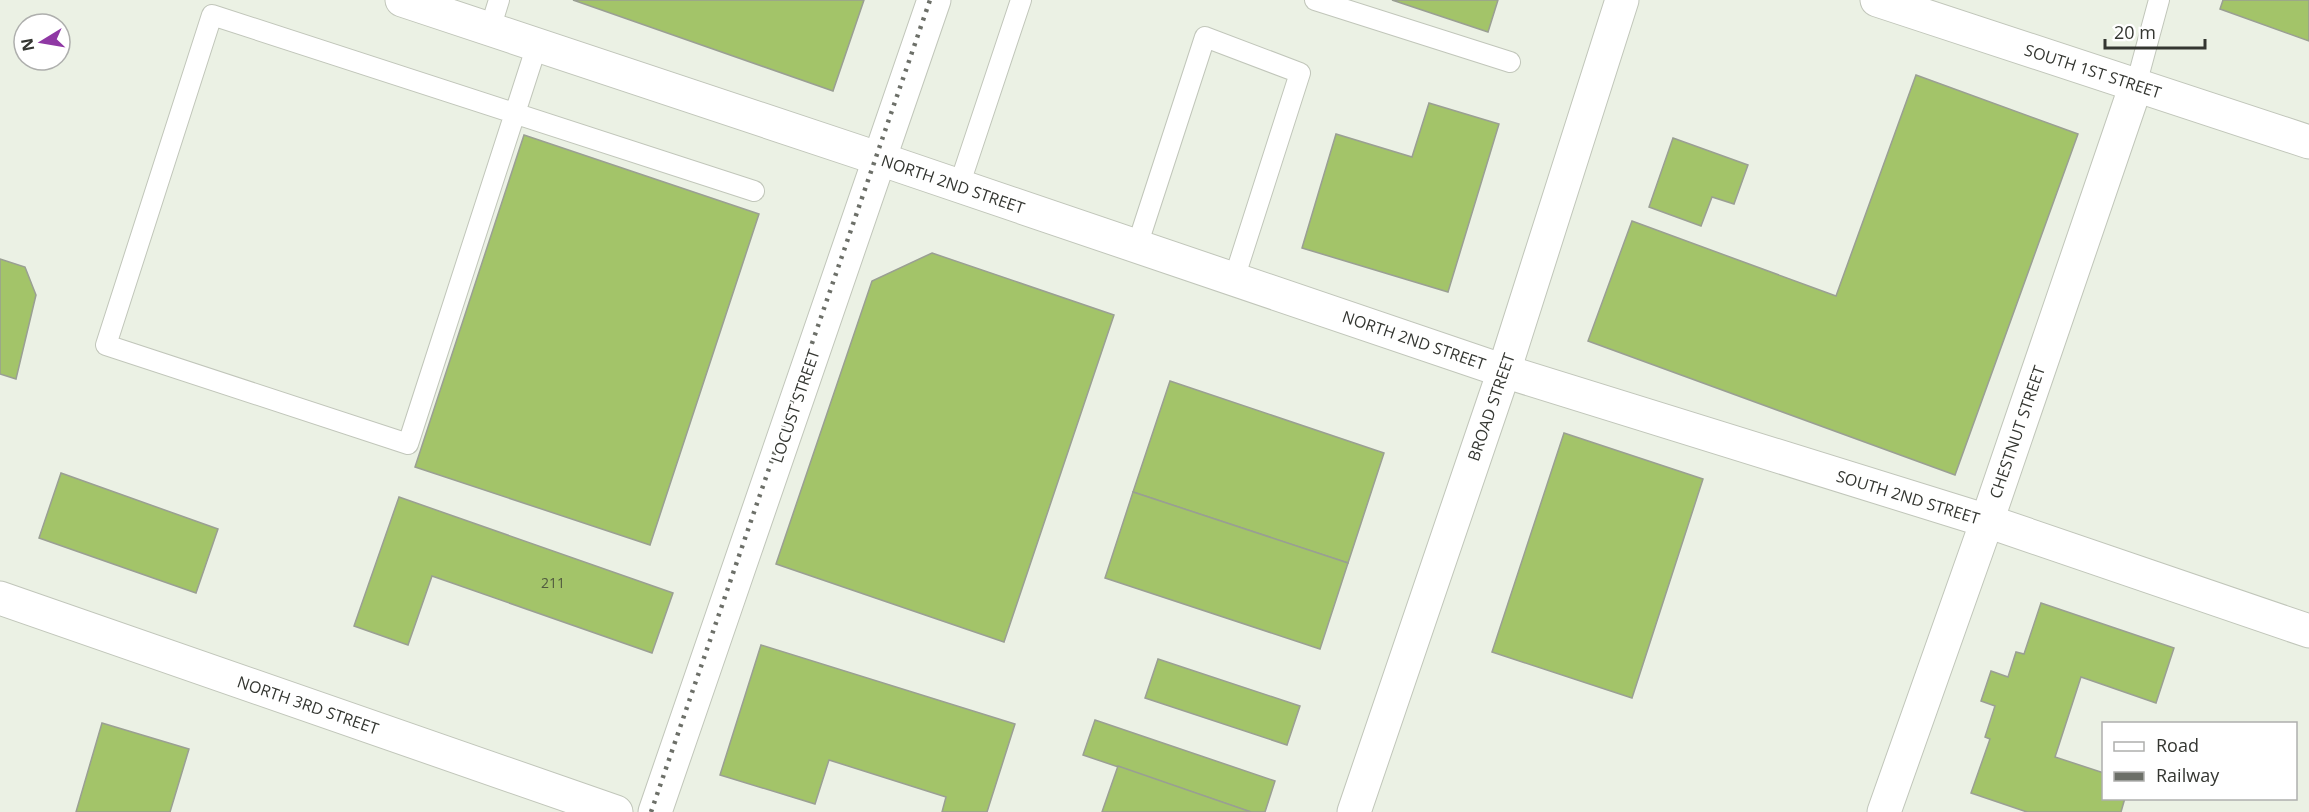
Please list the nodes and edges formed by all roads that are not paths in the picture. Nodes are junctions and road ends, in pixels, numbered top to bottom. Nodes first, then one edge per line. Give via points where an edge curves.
1 (934, 0) edge
2 (1021, 0) edge
3 (1315, 0) edge
4 (1622, 0) edge
5 (1877, 0) edge
6 (2159, 0) edge
7 (413, 2) edge
8 (494, 14) edge
9 (537, 45) junction
10 (1510, 62) dead end
11 (2136, 85) junction
12 (515, 114) junction
13 (2309, 142) edge
14 (880, 159) junction
15 (959, 186) junction
16 (754, 190) dead end
17 (1137, 246) junction
18 (1234, 279) junction
19 (1504, 371) junction
20 (1987, 521) junction
21 (0, 598) edge
22 (2309, 631) edge
23 (616, 812) edge
24 (655, 812) edge
25 (1354, 812) edge
26 (1884, 812) edge

1 - 14 street, LOCUST STREET
2 - 15 lane
3 - 10 lane
4 - 19 street, BROAD STREET
5 - 11 street, SOUTH 1ST STREET
6 - 11 lane
7 - 8 street, NORTH 2ND STREET
8 - 9 street, NORTH 2ND STREET
9 - 12 lane
9 - 14 street, NORTH 2ND STREET
11 - 13 street, SOUTH 1ST STREET
11 - 20 street, CHESTNUT STREET
12 - 12 lane via 408,444 106,345 212,15
12 - 16 lane
14 - 15 street, NORTH 2ND STREET
14 - 24 street, LOCUST STREET
15 - 17 street, NORTH 2ND STREET
17 - 18 street, NORTH 2ND STREET
17 - 18 lane via 1205,37 1300,73
18 - 19 street, NORTH 2ND STREET
19 - 20 street, SOUTH 2ND STREET
19 - 25 street, BROAD STREET
20 - 22 street, SOUTH 2ND STREET
20 - 26 street, CHESTNUT STREET
21 - 23 street, NORTH 3RD STREET

